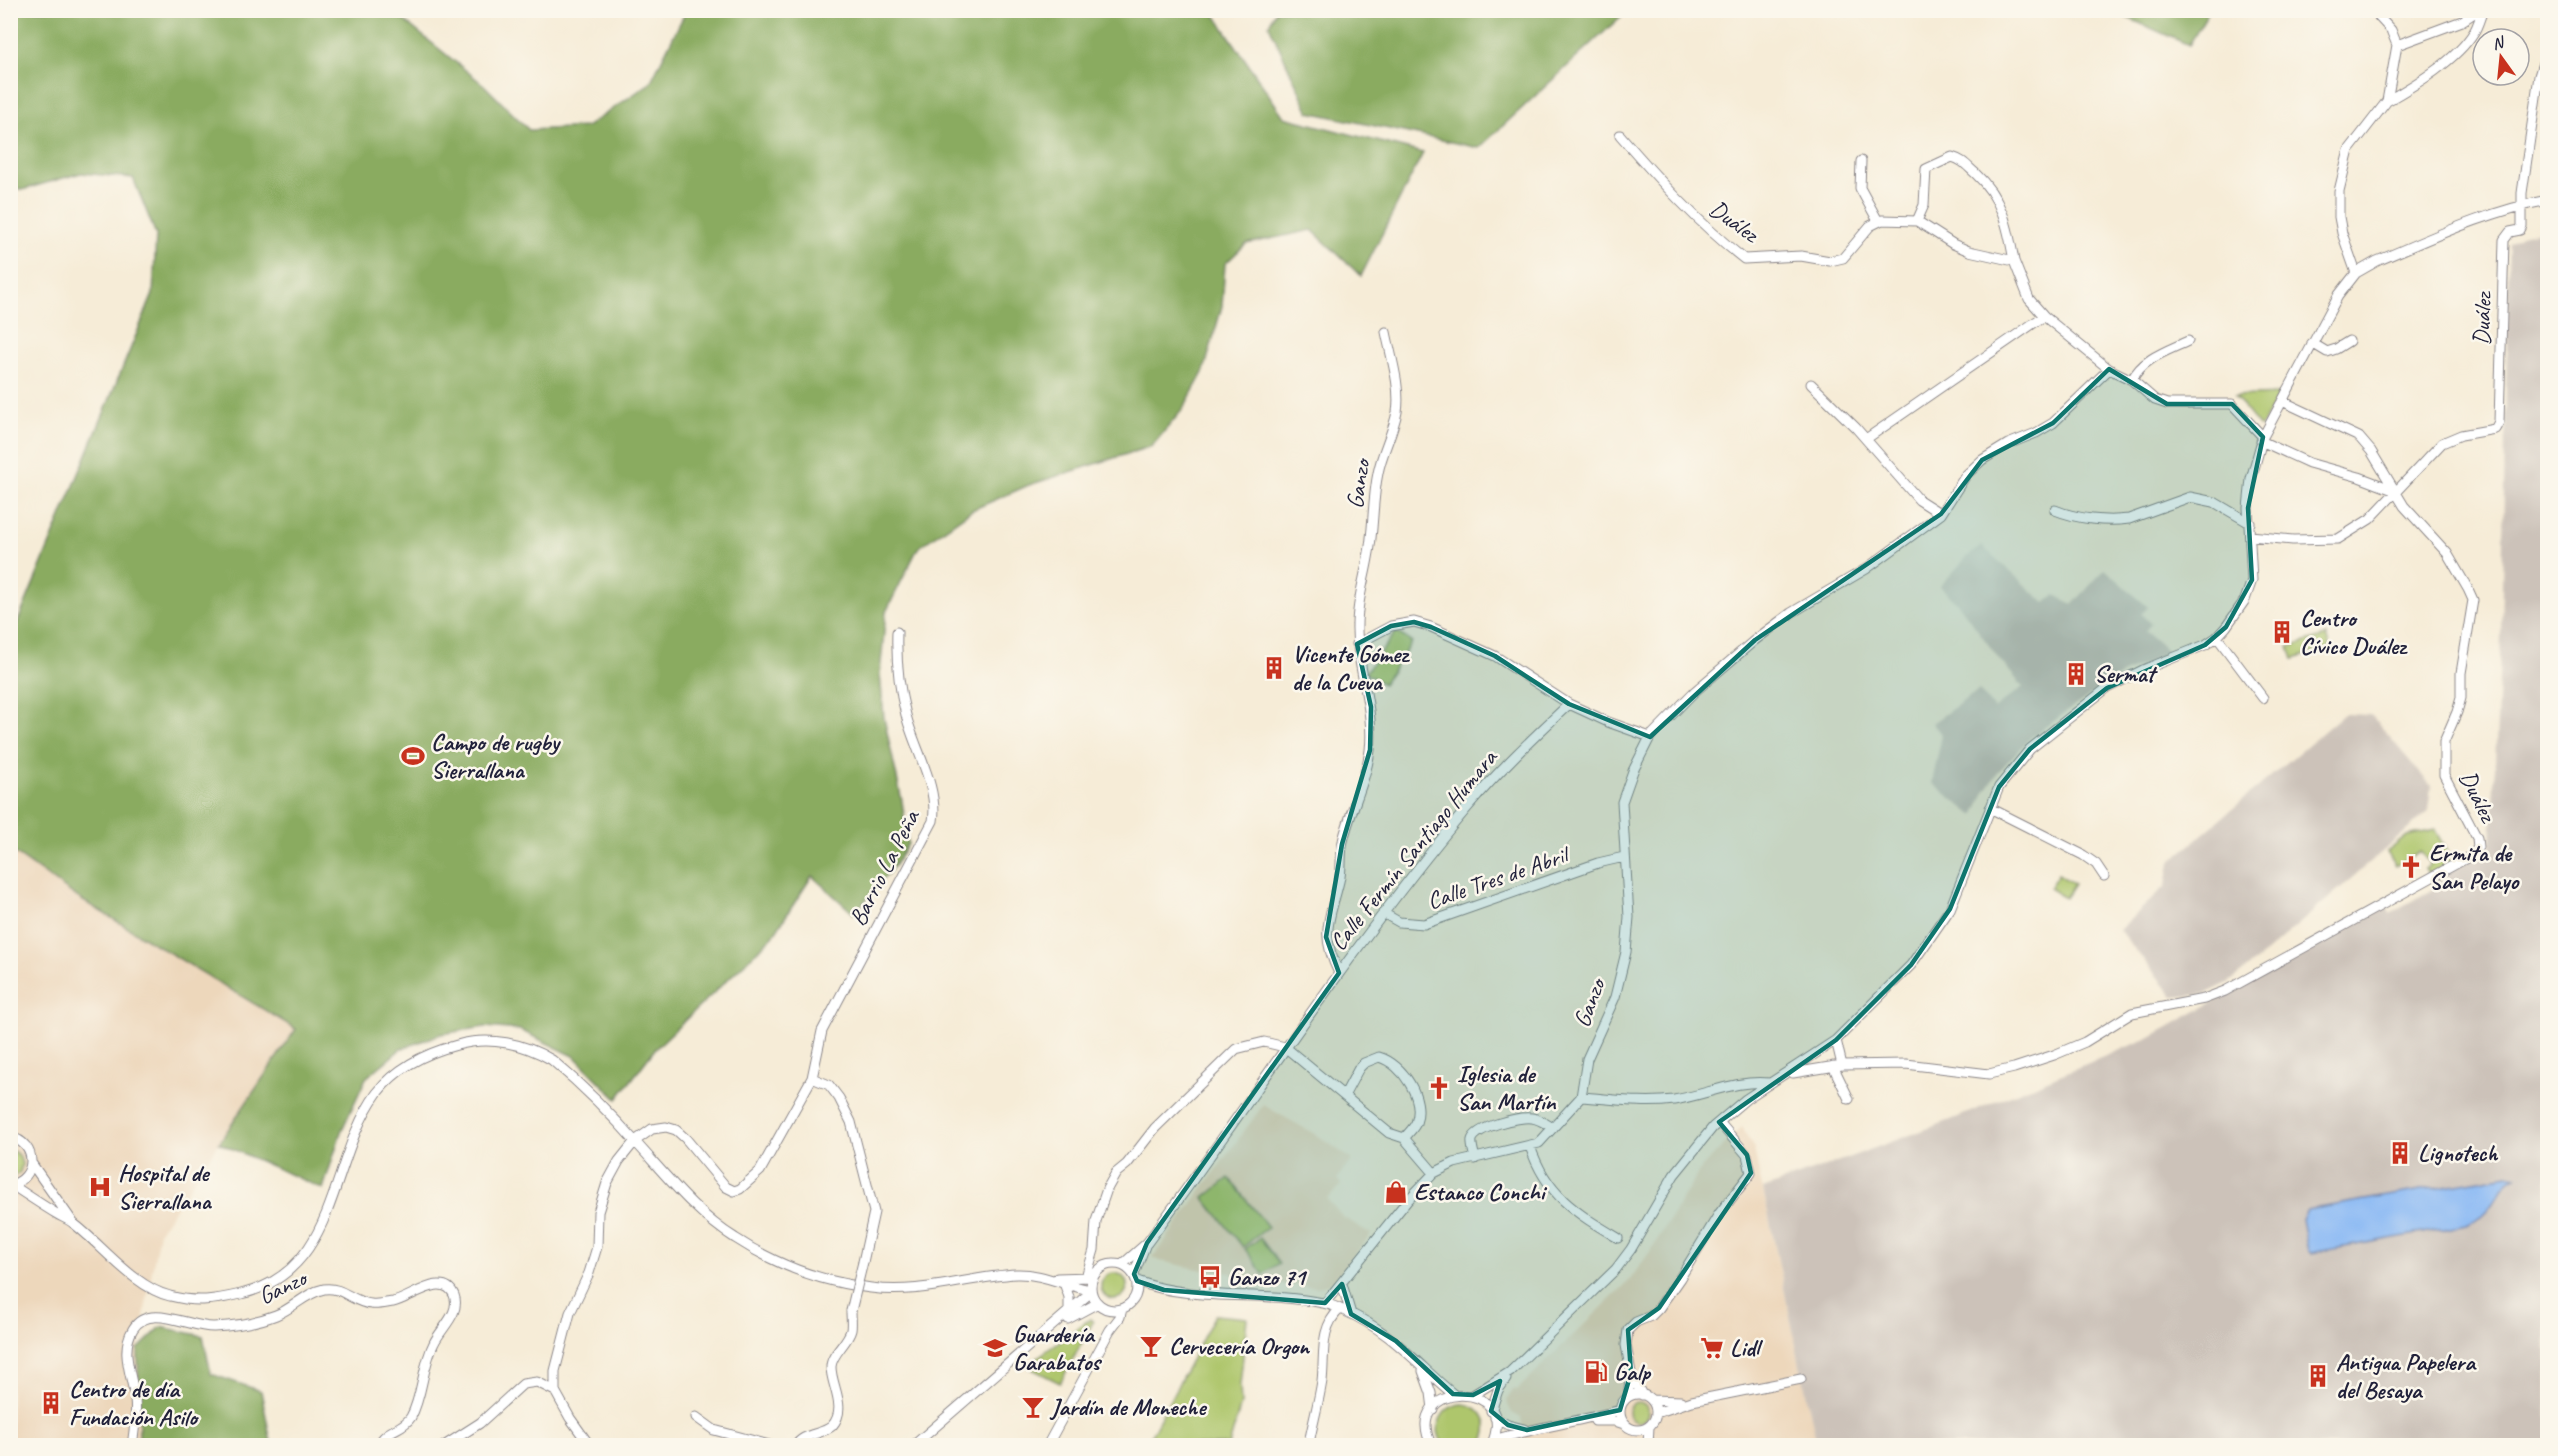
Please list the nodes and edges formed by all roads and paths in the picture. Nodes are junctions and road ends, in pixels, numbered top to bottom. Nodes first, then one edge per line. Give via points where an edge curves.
1 (2481, 10) edge
2 (2379, 17) dead end
3 (2397, 45) junction
4 (2547, 47) edge
5 (2387, 101) junction
6 (1620, 135) dead end
7 (1861, 161) dead end
8 (2547, 200) edge
9 (2522, 205) junction
10 (1917, 221) junction
11 (1878, 222) junction
12 (2014, 261) junction
13 (2356, 273) junction
14 (2044, 316) junction
15 (1386, 332) dead end
16 (2188, 341) dead end
17 (2349, 341) dead end
18 (2312, 344) junction
19 (2109, 369) junction
20 (2132, 380) junction
21 (1810, 384) dead end
22 (2282, 401) junction
23 (1866, 439) junction
24 (2262, 439) junction
25 (2396, 491) junction
26 (2055, 510) dead end
27 (1941, 514) junction
28 (2250, 523) junction
29 (2250, 536) junction
30 (897, 632) dead end
31 (2217, 637) junction
32 (1357, 644) junction
33 (2263, 698) dead end
34 (1569, 704) junction
35 (1650, 737) junction
36 (1989, 808) junction
37 (1624, 857) junction
38 (2104, 876) dead end
39 (1383, 913) junction
40 (1339, 973) junction
41 (1836, 1040) junction
42 (1285, 1047) junction
43 (1838, 1065) junction
44 (1785, 1074) junction
45 (812, 1078) junction
46 (1770, 1083) junction
47 (1344, 1096) junction
48 (1581, 1097) junction
49 (1849, 1099) dead end
50 (1719, 1122) junction
51 (1552, 1128) junction
52 (10, 1137) edge
53 (1404, 1138) junction
54 (635, 1141) junction
55 (1530, 1146) junction
56 (1475, 1159) junction
57 (32, 1164) junction
58 (1434, 1173) junction
59 (11, 1185) edge
60 (72, 1221) junction
61 (1618, 1238) dead end
62 (1146, 1243) junction
63 (1123, 1264) junction
64 (1090, 1277) junction
65 (1135, 1277) junction
66 (1052, 1279) junction
67 (1065, 1283) junction
68 (1342, 1284) junction
69 (1159, 1289) junction
70 (1091, 1291) junction
71 (1136, 1295) junction
72 (1098, 1303) junction
73 (1325, 1303) junction
74 (1122, 1309) junction
75 (1340, 1309) junction
76 (1108, 1310) junction
77 (1069, 1311) junction
78 (1351, 1314) junction
79 (1053, 1327) junction
80 (1110, 1330) junction
81 (1422, 1369) junction
82 (1510, 1372) junction
83 (1631, 1372) junction
84 (1801, 1379) dead end
85 (555, 1390) junction
86 (1454, 1394) junction
87 (1473, 1395) junction
88 (1642, 1395) junction
89 (1628, 1397) junction
90 (1652, 1400) junction
91 (1692, 1401) junction
92 (1433, 1409) junction
93 (1620, 1410) junction
94 (1656, 1413) junction
95 (1493, 1414) junction
96 (696, 1417) dead end
97 (1584, 1420) junction
98 (1624, 1424) junction
99 (1650, 1426) junction
100 (1527, 1430) junction
101 (1637, 1430) junction
102 (1492, 1443) edge
103 (132, 1446) edge
104 (378, 1446) edge
105 (444, 1446) edge
106 (590, 1446) edge
107 (772, 1446) edge
108 (796, 1446) edge
109 (913, 1446) edge
110 (1047, 1446) edge
111 (1312, 1446) edge
112 (1432, 1446) edge
113 (1643, 1446) edge
114 (1648, 1446) edge

1 - 3 street
1 - 5 street via 2474,32 2462,46 2433,71
2 - 3 street via 2391,30
3 - 5 street
4 - 9 street, Duález via 2539,76
5 - 13 street via 2349,150 2339,191 2342,234
6 - 11 street, Duález via 1682,205 1744,259 1843,258
7 - 11 street via 1860,188
8 - 9 street
9 - 13 street via 2422,242
9 - 25 street, Duález via 2520,230 2510,232 2504,240 2499,422 2489,432 2461,435 2442,443
10 - 11 street
10 - 12 street via 1969,251
10 - 12 street via 1924,206 1926,169 1952,157 1962,160 1988,184 1998,200
12 - 14 street via 2029,299
13 - 18 street via 2338,296
14 - 19 street
14 - 23 street
15 - 32 street, Ganzo via 1397,396 1396,413 1377,474 1369,557 1359,597
16 - 20 street via 2147,361
17 - 18 street via 2327,352
18 - 22 street
19 - 20 street
19 - 27 street via 2052,423 1982,460 1966,475
20 - 24 street via 2155,400 2167,404 2232,404
21 - 23 street
22 - 24 street
22 - 25 street, Duález via 2359,437
23 - 27 street via 1919,500
24 - 25 street via 2309,463
24 - 28 street via 2251,479
25 - 29 street, Duález via 2370,519 2338,539
25 - 43 street, Duález via 2404,506 2458,568 2473,600 2461,698 2444,742 2444,767 2446,781 2476,838 2478,847 2474,854 2225,991 2132,1013 2085,1042 2024,1065 1989,1074 1906,1064
26 - 28 street via 2069,516 2120,520 2190,497 2214,502
27 - 35 street, Ganzo via 1866,569 1791,613 1718,670
28 - 29 street
29 - 31 street via 2249,589 2238,612
30 - 45 street, Barrio La Peña via 904,705 933,792 933,821 822,1031
31 - 33 street
31 - 36 street via 2098,695 2030,749 2005,777
32 - 34 street via 1391,626 1414,622 1496,656
32 - 40 street, Calle Fermín Santiago Humara via 1371,707 1371,729 1368,764 1342,844 1340,876 1329,913 1326,937
34 - 35 street
34 - 39 street, Calle Fermín Santiago Humara via 1468,806
35 - 37 street, Ganzo via 1622,802
36 - 38 street via 2083,855 2097,864
36 - 41 street via 1950,909 1911,965
37 - 39 street, Calle Tres de Abril via 1424,924 1399,922
37 - 48 street, Ganzo via 1629,917 1626,952 1615,997 1587,1059
39 - 40 street, Calle Fermín Santiago Humara
40 - 42 street, Calle Fermín Santiago Humara
41 - 43 street
41 - 44 street
42 - 47 street
42 - 62 street, Calle Fermín Santiago Humara
42 - 64 street via 1264,1042 1236,1049 1155,1128 1116,1173 1096,1221
43 - 44 street
43 - 49 street
44 - 46 street
45 - 54 street, Barrio La Peña via 760,1171 740,1189 726,1187 676,1130 652,1129
45 - 108 street, bridge via 829,1085 851,1122 874,1212 851,1311 851,1331 832,1360 838,1413 831,1426 800,1440
46 - 48 street via 1745,1083 1652,1102
46 - 50 street
47 - 53 street via 1389,1133
47 - 53 street via 1364,1064 1379,1058 1394,1065 1410,1082 1416,1106 1416,1123
48 - 51 street
50 - 82 street via 1674,1175 1624,1259
50 - 83 street via 1747,1155 1751,1173 1719,1214 1659,1308 1628,1330 1625,1340
51 - 55 street via 1539,1143
51 - 56 street via 1528,1117 1483,1128 1472,1140
52 - 57 street via 26,1145
53 - 58 street
54 - 60 street via 568,1073 537,1051 498,1041 466,1042 433,1052 402,1069 378,1092 364,1115 330,1209 311,1246 287,1273 252,1292 210,1302 168,1296 135,1277
54 - 66 street via 697,1208 733,1237 762,1255 811,1275 873,1289 935,1287 1017,1274
54 - 85 street via 607,1183 598,1212 597,1247 570,1313 557,1362
55 - 56 street
55 - 61 street via 1542,1176 1561,1199
56 - 58 street via 1454,1163
57 - 59 street via 25,1178
57 - 60 street
58 - 68 street
59 - 60 street
62 - 63 street, Calle Fermín Santiago Humara
62 - 65 street, Calle Fermín Santiago Humara
63 - 64 street via 1103,1266
63 - 65 street
64 - 66 street
64 - 70 street
65 - 69 street
65 - 71 street
66 - 67 street
67 - 70 street
67 - 77 street
68 - 73 street
68 - 78 street
69 - 71 street
69 - 73 street
70 - 72 street
70 - 77 street
71 - 74 street
72 - 76 street
72 - 79 street
73 - 75 street
74 - 76 street
74 - 80 street
75 - 78 street
75 - 111 street via 1326,1327
76 - 80 street
77 - 79 street
78 - 81 street via 1396,1341
79 - 109 street
80 - 110 street
81 - 86 street
81 - 92 street
82 - 87 street
82 - 95 street via 1498,1390
83 - 88 street
83 - 89 street
84 - 91 street
85 - 105 street via 537,1382 523,1384 480,1423
85 - 106 street
86 - 87 street
86 - 92 street
87 - 95 street
88 - 89 street
88 - 90 street
89 - 93 street
90 - 91 street
90 - 94 street
91 - 94 street
92 - 112 street via 1427,1426
93 - 97 street
93 - 98 street
94 - 99 street
95 - 100 street via 1508,1425
95 - 102 street via 1496,1429
96 - 107 street via 714,1430
97 - 98 street
97 - 100 street
98 - 101 street
99 - 101 street
99 - 114 street
100 - 102 street
101 - 113 street
103 - 104 street, Ganzo via 135,1400 127,1349 133,1329 142,1320 154,1316 211,1327 241,1324 277,1315 310,1293 327,1288 378,1304 398,1301 438,1284 446,1286 456,1306 428,1356 411,1417 403,1426 384,1435

